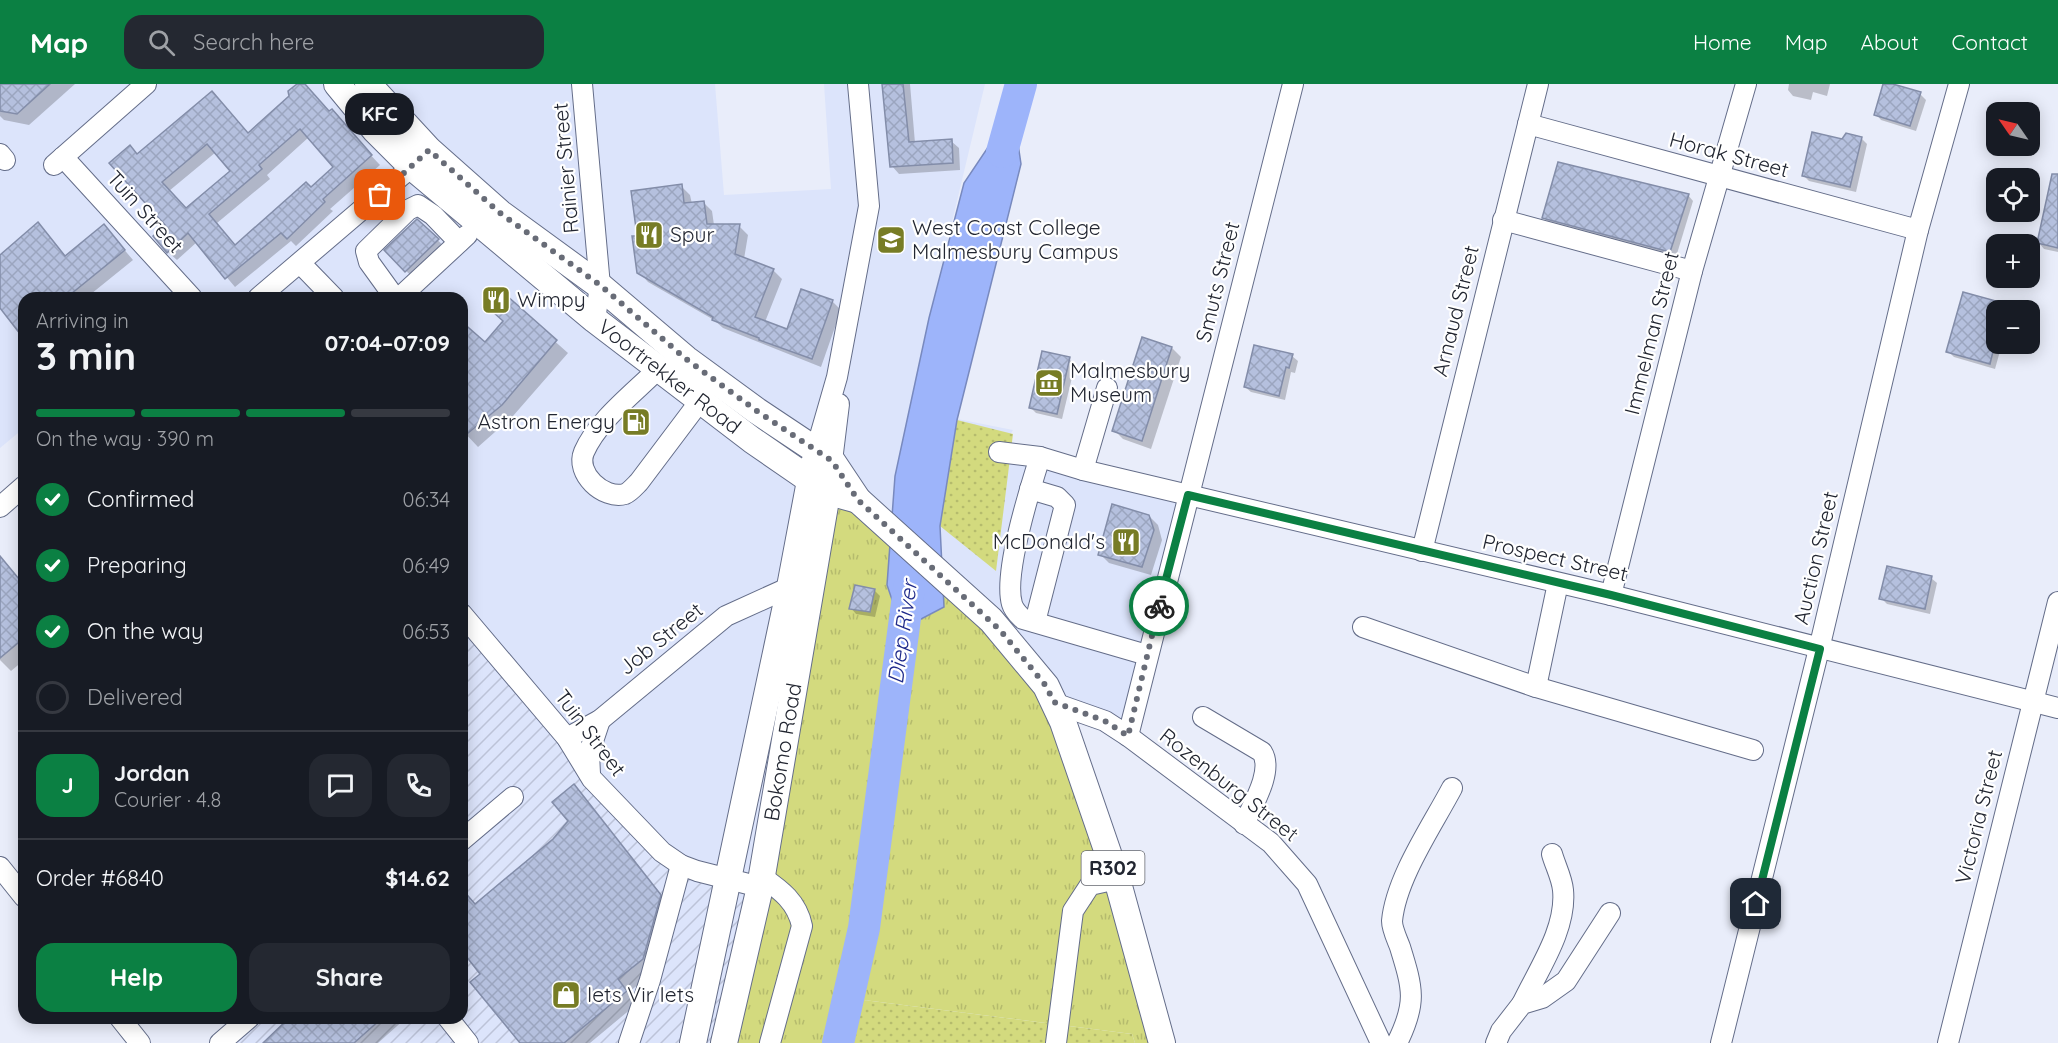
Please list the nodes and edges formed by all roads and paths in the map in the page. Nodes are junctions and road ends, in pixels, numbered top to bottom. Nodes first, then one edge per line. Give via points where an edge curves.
1 (146, 84) edge
2 (337, 84) edge
3 (368, 84) edge
4 (582, 84) edge
5 (858, 84) edge
6 (1293, 84) edge
7 (1538, 84) edge
8 (1746, 84) edge
9 (1959, 84) edge
10 (1528, 124) junction
11 (421, 159) junction
12 (1718, 177) junction
13 (1503, 220) junction
14 (479, 225) junction
15 (1918, 230) junction
16 (459, 242) junction
17 (300, 263) junction
18 (1692, 271) junction
19 (600, 285) junction
20 (186, 292) edge
21 (265, 292) edge
22 (328, 292) edge
23 (392, 292) edge
24 (404, 292) edge
25 (595, 320) junction
26 (658, 369) junction
27 (1107, 388) dead end
28 (700, 401) junction
29 (999, 452) dead end
30 (824, 455) junction
31 (1040, 457) junction
32 (1083, 470) junction
33 (819, 486) junction
34 (1030, 489) junction
35 (18, 495) edge
36 (1188, 495) junction
37 (858, 500) junction
38 (0, 507) edge
39 (1422, 551) junction
40 (1558, 583) junction
41 (790, 586) junction
42 (1611, 595) junction
43 (2058, 602) edge
44 (468, 621) edge
45 (1035, 622) junction
46 (1363, 627) dead end
47 (1820, 649) junction
48 (1147, 655) junction
49 (1536, 687) junction
50 (1054, 702) junction
51 (2032, 702) junction
52 (2058, 708) edge
53 (1203, 717) dead end
54 (600, 720) junction
55 (1128, 736) junction
56 (567, 738) junction
57 (1753, 750) dead end
58 (592, 779) junction
59 (1452, 788) dead end
60 (513, 797) dead end
61 (1244, 825) junction
62 (468, 835) edge
63 (1552, 854) dead end
64 (681, 865) junction
65 (0, 867) edge
66 (727, 879) junction
67 (1117, 879) junction
68 (761, 882) junction
69 (18, 890) edge
70 (1610, 913) dead end
71 (1522, 1004) junction
72 (125, 1024) edge
73 (242, 1024) edge
74 (453, 1024) edge
75 (140, 1043) edge
76 (220, 1043) edge
77 (468, 1043) edge
78 (629, 1043) edge
79 (693, 1043) edge
80 (724, 1043) edge
81 (770, 1043) edge
82 (1056, 1043) edge
83 (1162, 1043) edge
84 (1381, 1043) edge
85 (1397, 1043) edge
86 (1496, 1043) edge
87 (1721, 1043) edge
88 (1948, 1043) edge

1 - 20 street, Tuin Street via 59,161
2 - 11 main road, Voortrekker Road / R302 via 375,130
3 - 11 main road, Voortrekker Road / R302
4 - 19 street, Rainier Street
5 - 30 street via 869,206 837,377 840,389
6 - 36 street, Smuts Street
7 - 10 street, Arnaud Street
8 - 12 street, Immelman Street
9 - 15 street, Auction Street
10 - 12 street, Horak Street
10 - 13 street, Arnaud Street
11 - 14 main road, Voortrekker Road / R302
11 - 17 street
11 - 19 main road, Voortrekker Road / R302
12 - 15 street, Horak Street
12 - 18 street, Immelman Street
13 - 18 street
13 - 39 street, Arnaud Street
14 - 16 street
14 - 25 main road, Voortrekker Road / R302
15 - 47 street, Auction Street
16 - 23 street via 418,205 408,210 366,251 369,262
16 - 24 street
17 - 21 street
17 - 22 street
18 - 42 street, Immelman Street
19 - 25 street, Rainier Street
19 - 30 main road, Voortrekker Road / R302 via 686,359
25 - 26 main road, Voortrekker Road / R302
26 - 28 main road, Voortrekker Road / R302
26 - 28 street via 592,436 582,469 597,487 613,495 626,494
27 - 32 street
28 - 33 main road, Voortrekker Road / R302
29 - 31 street, Prospect Street
30 - 33 main road, Bokomo Road
30 - 37 main road, Voortrekker Road / R302
31 - 32 street, Prospect Street
31 - 34 street
32 - 36 street, Prospect Street
33 - 37 main road, Voortrekker Road / R302
33 - 41 main road, Bokomo Road
33 - 68 main road, Bokomo Road
34 - 45 street via 1010,596 1015,612
34 - 45 street via 1057,497 1065,505
35 - 38 street
36 - 39 street, Prospect Street
36 - 48 street, Smuts Street
37 - 50 main road, Voortrekker Road / R302 via 1009,639
39 - 40 street, Prospect Street
40 - 42 street, Prospect Street
40 - 49 street
41 - 54 street, Job Street via 726,616
41 - 66 main road, Bokomo Road
42 - 47 street, Prospect Street
43 - 51 street, Victoria Street
44 - 56 street, Tuin Street
45 - 48 street
46 - 49 street
47 - 51 street, Prospect Street
47 - 87 street, Auction Street
48 - 55 street, Smuts Street
49 - 57 street
50 - 55 street, Rozenburg Street via 1105,721
50 - 67 main road, Voortrekker Road / R302
51 - 52 street, Prospect Street
51 - 88 street, Victoria Street
53 - 61 street via 1266,758 1264,776
54 - 56 street, Job Street
54 - 58 street via 589,753
55 - 61 street, Rozenburg Street
56 - 58 street, Tuin Street
58 - 64 street, Tuin Street via 662,852
59 - 85 street via 1395,902 1392,924 1410,979 1412,999 1410,1017
60 - 62 street
61 - 84 street, Rozenburg Street via 1271,843 1307,884
63 - 71 street via 1563,887 1564,906
64 - 66 street, Tuin Street
64 - 78 street
65 - 69 street
66 - 68 street, Tuin Street
66 - 79 main road, Bokomo Road
67 - 82 street via 1090,885 1073,911
67 - 83 main road, Voortrekker Road / R302
68 - 80 main road, Bokomo Road
68 - 81 street via 794,904 802,926
70 - 71 street via 1566,981 1542,998
71 - 86 street
72 - 75 street
73 - 76 street
74 - 77 street

